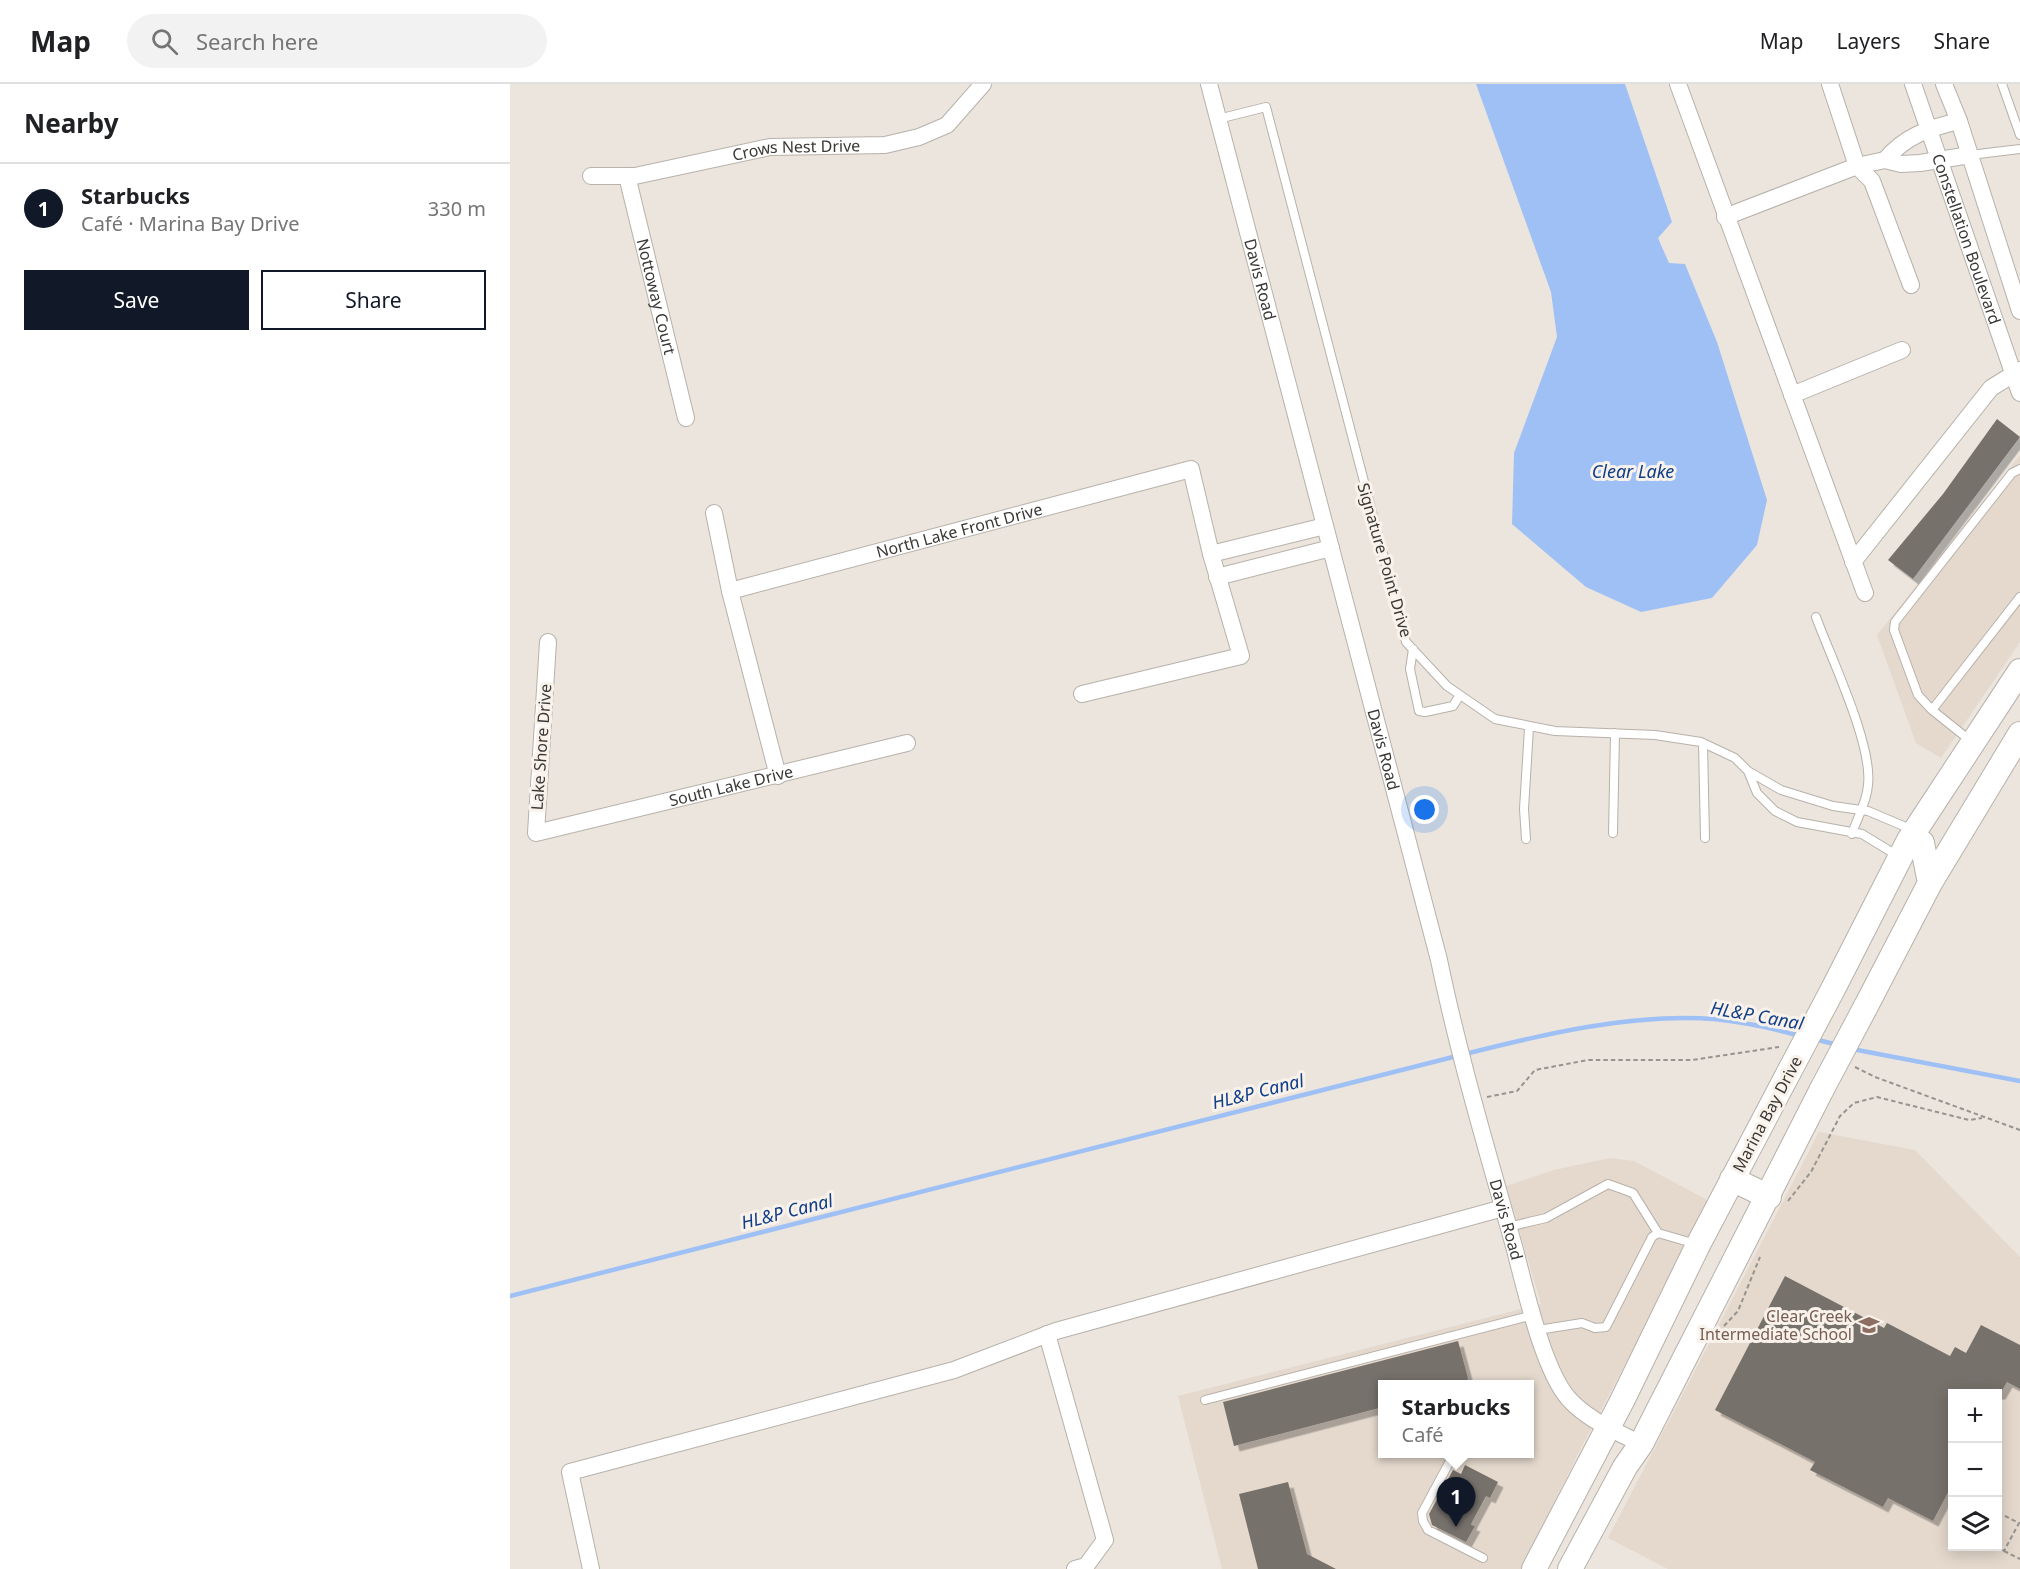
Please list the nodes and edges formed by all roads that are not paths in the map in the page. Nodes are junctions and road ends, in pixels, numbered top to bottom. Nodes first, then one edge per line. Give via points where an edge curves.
1 (983, 84) edge
2 (1209, 84) edge
3 (1678, 84) edge
4 (1830, 84) edge
5 (1913, 84) edge
6 (1944, 84) edge
7 (2002, 84) edge
8 (1218, 119) junction
9 (1959, 121) junction
10 (1927, 128) junction
11 (2020, 135) edge
12 (2020, 149) edge
13 (1970, 155) junction
14 (1885, 160) junction
15 (1938, 160) junction
16 (1857, 166) junction
17 (591, 176) dead end
18 (627, 176) junction
19 (1725, 217) junction
20 (1911, 285) dead end
21 (2020, 311) edge
22 (1902, 350) dead end
23 (2016, 371) edge
24 (2020, 393) edge
25 (1792, 395) junction
26 (686, 418) dead end
27 (2020, 469) edge
28 (714, 513) dead end
29 (1325, 526) junction
30 (1331, 548) junction
31 (1211, 554) junction
32 (1853, 562) junction
33 (1217, 577) junction
34 (730, 591) junction
35 (1865, 593) dead end
36 (2020, 597) edge
37 (1816, 617) dead end
38 (548, 642) dead end
39 (1413, 649) junction
40 (2020, 671) edge
41 (1082, 694) dead end
42 (1460, 695) junction
43 (1932, 711) junction
44 (1529, 728) junction
45 (1615, 733) junction
46 (2020, 735) edge
47 (1972, 742) junction
48 (907, 743) dead end
49 (1703, 743) junction
50 (1748, 771) junction
51 (778, 776) junction
52 (1860, 810) junction
53 (553, 829) joint
54 (1613, 833) dead end
55 (1852, 834) junction
56 (1705, 838) dead end
57 (1526, 839) dead end
58 (1908, 843) junction
59 (1930, 883) junction
60 (1732, 1179) junction
61 (1780, 1196) junction
62 (1503, 1208) junction
63 (1508, 1227) junction
64 (1658, 1233) junction
65 (1698, 1245) junction
66 (1535, 1322) junction
67 (1047, 1334) junction
68 (1204, 1400) dead end
69 (1607, 1427) junction
70 (1641, 1444) junction
71 (1450, 1461) dead end
72 (1483, 1558) dead end
73 (1544, 1566) edge
74 (591, 1569) edge
75 (1075, 1569) edge
76 (1570, 1569) edge

1 - 18 street, Crows Nest Drive via 947,125 919,137 885,145 770,147
2 - 8 street, Davis Road
3 - 19 street
4 - 16 street
5 - 10 street, Constellation Boulevard
6 - 9 street, Constellation Boulevard
7 - 11 lane
8 - 29 street, Davis Road
8 - 39 lane, Signature Point Drive via 1266,107 1406,642
9 - 10 street
9 - 13 street, Constellation Boulevard
10 - 14 street via 1896,147
10 - 15 street, Constellation Boulevard
12 - 13 lane
13 - 15 street
13 - 21 street, Constellation Boulevard
14 - 15 street via 1901,164
14 - 16 street
15 - 23 street, Constellation Boulevard
16 - 19 street
16 - 20 street via 1872,181
17 - 18 street, Crows Nest Drive
18 - 26 street, Nottoway Court
19 - 25 street
22 - 25 street
23 - 24 street, Constellation Boulevard
23 - 32 street via 1990,388
25 - 32 street
27 - 43 lane via 2012,473 1895,622 1894,630 1918,695
28 - 34 street
29 - 30 street, Davis Road
29 - 31 street
30 - 33 street
30 - 62 street, Davis Road via 1450,1015 1479,1099
31 - 33 street
31 - 34 street, North Lake Front Drive via 1191,469
32 - 35 street
33 - 41 street via 1241,656
34 - 51 street
36 - 43 lane
37 - 52 lane via 1864,744 1868,786
38 - 53 street, Lake Shore Drive via 536,833
39 - 42 lane, Signature Point Drive
39 - 42 lane via 1410,669 1419,711 1453,706
40 - 47 main road, Marina Bay Drive
42 - 44 lane, Signature Point Drive via 1495,719
43 - 47 lane
44 - 45 lane, Signature Point Drive
44 - 57 lane
45 - 49 lane, Signature Point Drive
45 - 54 lane
46 - 59 main road
47 - 58 main road, Marina Bay Drive
48 - 51 street, South Lake Drive
49 - 50 lane, Signature Point Drive via 1735,758
49 - 56 lane
50 - 52 lane, Signature Point Drive via 1805,799
50 - 55 lane, Signature Point Drive via 1757,793 1775,811 1797,822
51 - 53 street, South Lake Drive
52 - 55 lane
52 - 58 lane, Signature Point Drive
55 - 58 lane, Signature Point Drive
58 - 59 main road via 1922,843
58 - 60 main road, Marina Bay Drive, bridge
59 - 61 main road, bridge via 1822,1089
60 - 61 main road
60 - 65 main road, Marina Bay Drive
61 - 70 main road
62 - 63 street, Davis Road
62 - 67 street
63 - 64 lane via 1546,1218 1608,1184 1633,1193
63 - 66 street, Davis Road
64 - 65 lane
64 - 66 lane via 1652,1237 1606,1327
65 - 69 main road, Marina Bay Drive
66 - 68 lane
66 - 69 street, Davis Road via 1563,1391 1586,1415
67 - 74 street via 954,1370 570,1472
67 - 75 street via 1104,1540 1086,1566
69 - 70 street, Davis Road
69 - 73 main road, Marina Bay Drive
70 - 76 main road
71 - 72 lane via 1422,1513 1423,1521 1428,1530

